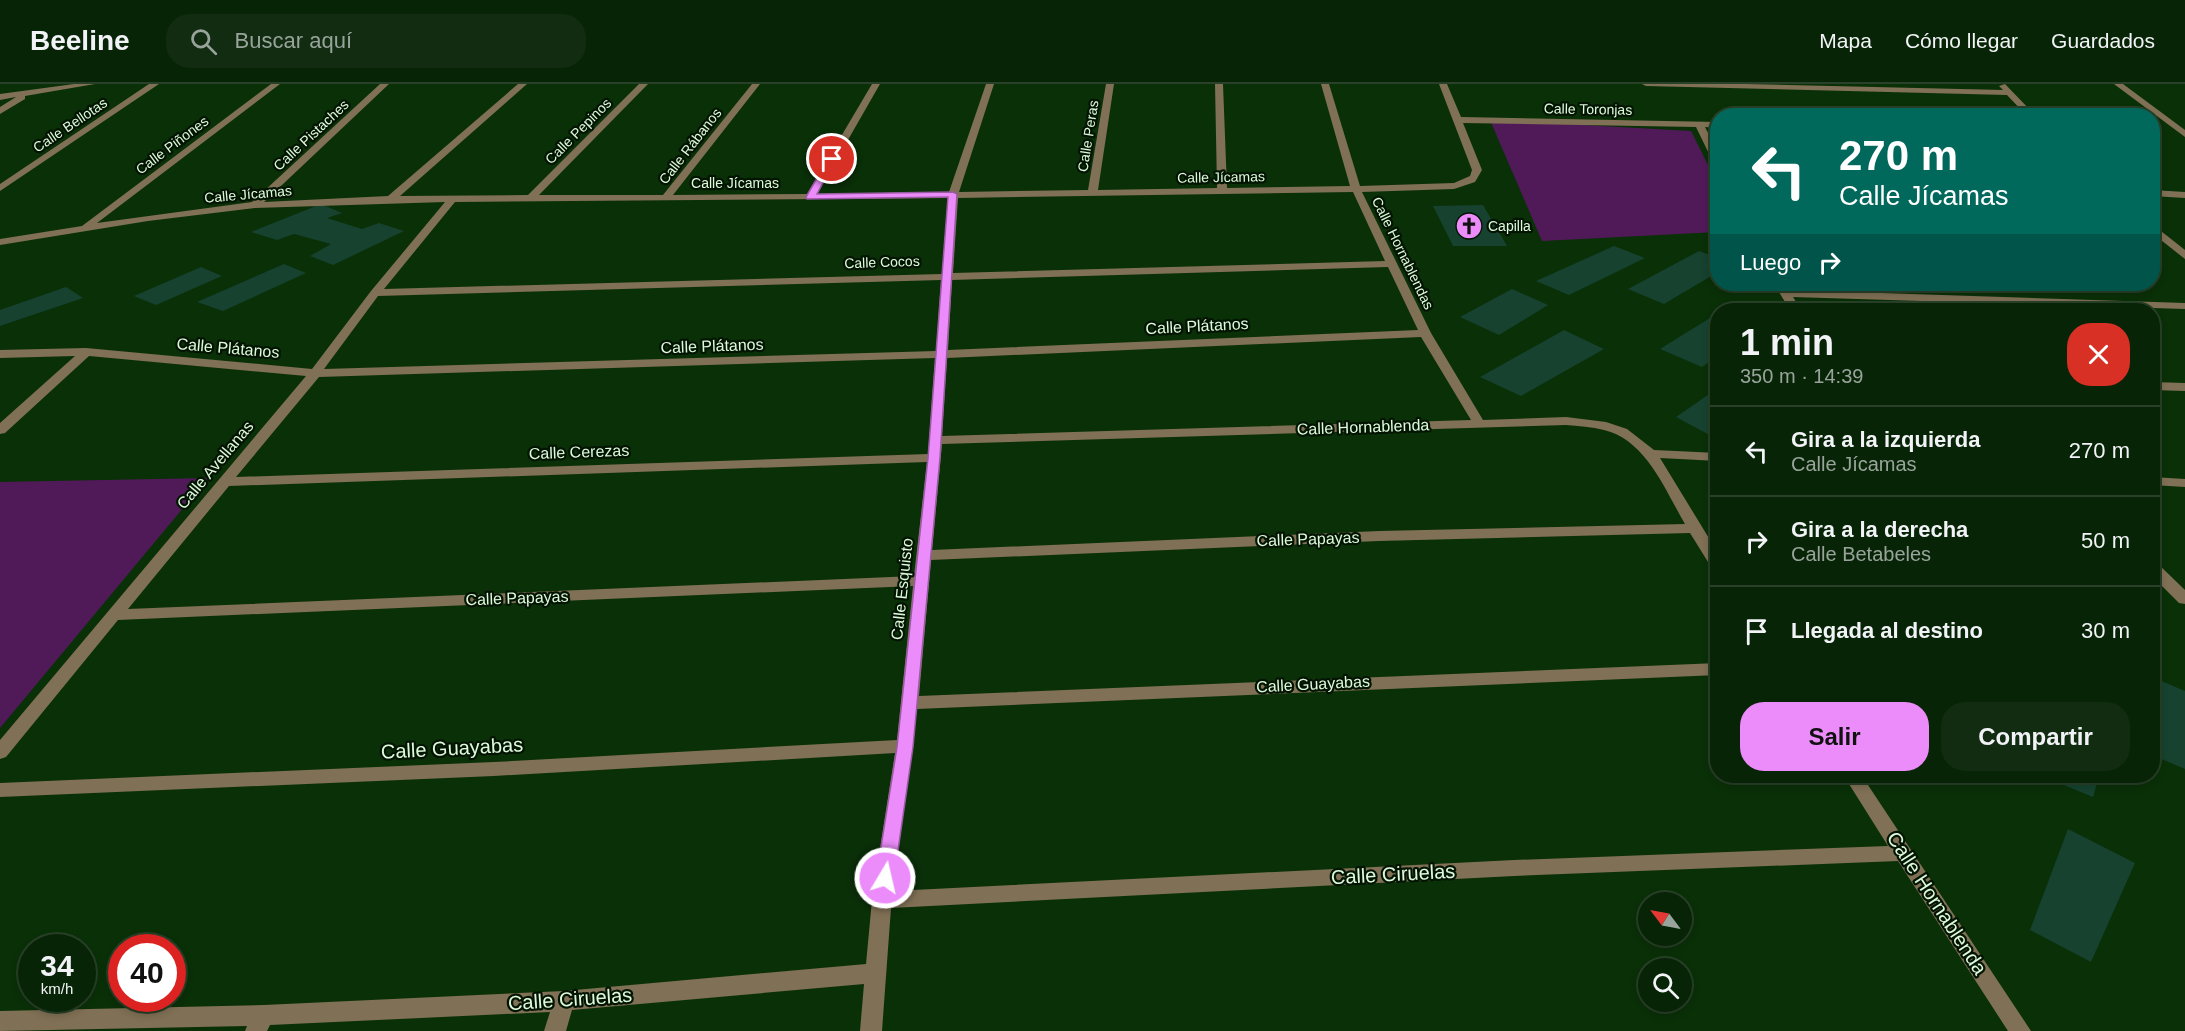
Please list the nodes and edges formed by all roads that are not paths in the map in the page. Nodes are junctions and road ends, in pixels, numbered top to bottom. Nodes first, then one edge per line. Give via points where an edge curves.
1 (91, 84) edge
2 (155, 84) edge
3 (276, 84) edge
4 (385, 84) edge
5 (523, 84) edge
6 (644, 84) edge
7 (756, 84) edge
8 (876, 84) edge
9 (990, 84) edge
10 (1110, 84) edge
11 (1219, 84) edge
12 (1325, 84) edge
13 (1443, 84) edge
14 (1646, 84) edge
15 (2001, 84) edge
16 (2118, 84) edge
17 (30, 93) junction
18 (2011, 93) junction
19 (0, 97) edge
20 (2025, 108) edge
21 (2150, 108) edge
22 (0, 111) edge
23 (2160, 115) edge
24 (1457, 120) junction
25 (1699, 125) junction
26 (1710, 125) edge
27 (2185, 134) edge
28 (1710, 146) edge
29 (0, 188) edge
30 (1356, 189) junction
31 (1222, 191) junction
32 (1093, 192) junction
33 (2160, 193) edge
34 (953, 194) junction
35 (2185, 195) edge
36 (667, 196) junction
37 (532, 197) junction
38 (810, 197) junction
39 (454, 198) junction
40 (391, 199) junction
41 (255, 205) junction
42 (84, 228) junction
43 (2160, 234) edge
44 (0, 242) edge
45 (2160, 242) edge
46 (2170, 242) junction
47 (2185, 256) edge
48 (1390, 264) junction
49 (946, 275) junction
50 (1850, 291) edge
51 (375, 293) junction
52 (2118, 303) edge
53 (2160, 305) edge
54 (2185, 306) edge
55 (1425, 333) junction
56 (86, 352) junction
57 (0, 354) edge
58 (941, 354) junction
59 (315, 373) junction
60 (2160, 386) edge
61 (2185, 387) edge
62 (1479, 423) junction
63 (0, 430) edge
64 (936, 440) junction
65 (1650, 454) junction
66 (1710, 457) edge
67 (934, 458) junction
68 (225, 482) junction
69 (2160, 482) edge
70 (2185, 483) edge
71 (1694, 528) junction
72 (1710, 553) edge
73 (923, 555) junction
74 (2160, 575) edge
75 (920, 581) junction
76 (2185, 599) edge
77 (114, 615) junction
78 (1710, 669) edge
79 (909, 703) junction
80 (905, 747) junction
81 (0, 752) edge
82 (1858, 783) edge
83 (0, 790) edge
84 (1904, 853) junction
85 (882, 900) junction
86 (874, 973) junction
87 (564, 1001) junction
88 (0, 1021) edge
89 (260, 1023) edge
90 (555, 1031) edge
91 (871, 1031) edge
92 (2020, 1031) edge

1 - 17 street
2 - 29 street, Calle Bellotas
3 - 42 street, Calle Piñones
4 - 41 street, Calle Pistaches
5 - 40 street
6 - 37 street, Calle Pepinos
7 - 36 street, Calle Rábanos
8 - 38 street
9 - 34 street, Calle Esquisto
10 - 32 street, Calle Peras
11 - 31 street
12 - 30 street, Calle Hornablendas
13 - 24 street
14 - 18 street
15 - 18 street
16 - 21 street
17 - 19 street
17 - 22 street
18 - 20 street
23 - 27 street
24 - 25 street, Calle Toronjas
24 - 30 street, Calle Jícamas via 1476,165 1472,180 1441,187
25 - 26 street, Calle Toronjas
25 - 28 street
30 - 31 street, Calle Jícamas
30 - 48 street, Calle Hornablendas
31 - 32 street, Calle Jícamas
32 - 34 street, Calle Jícamas
33 - 35 street
34 - 38 street, Calle Jícamas
34 - 49 street, Calle Esquisto
36 - 37 street, Calle Jícamas
36 - 38 street, Calle Jícamas
37 - 39 street, Calle Jícamas
39 - 40 street, Calle Jícamas
39 - 51 street, Calle Avellanas
40 - 41 street, Calle Jícamas
41 - 42 street, Calle Jícamas
42 - 44 street, Calle Jícamas
43 - 46 street
45 - 46 street
46 - 47 street
48 - 49 street, Calle Cocos
48 - 55 street, Calle Hornablendas
49 - 51 street, Calle Cocos
49 - 58 street, Calle Esquisto
50 - 52 street
51 - 59 street, Calle Avellanas
53 - 54 street
55 - 58 street, Calle Plátanos
55 - 62 street, Calle Hornablendas
56 - 57 street, Calle Plátanos
56 - 59 street, Calle Plátanos
56 - 63 street
58 - 59 street, Calle Plátanos
58 - 64 street, Calle Esquisto
59 - 68 street, Calle Avellanas
60 - 61 street
62 - 64 street, Calle Hornablenda
62 - 65 street, Calle Hornablenda via 1566,422 1606,426 1629,436
64 - 67 street, Calle Esquisto
65 - 66 street
65 - 71 street, Calle Hornablenda
67 - 68 street, Calle Cerezas
67 - 73 street, Calle Esquisto
68 - 77 street, Calle Avellanas
69 - 70 street
71 - 72 street, Calle Hornablenda
71 - 73 street, Calle Papayas via 1379,536
73 - 75 street, Calle Esquisto
74 - 76 street
75 - 77 street, Calle Papayas
75 - 79 street, Calle Esquisto
77 - 81 street, Calle Avellanas
78 - 79 street, Calle Guayabas
79 - 80 street, Calle Esquisto
80 - 83 street, Calle Guayabas
80 - 85 street, Calle Esquisto
82 - 84 street, Calle Hornablenda
84 - 85 street, Calle Ciruelas
84 - 92 street, Calle Hornablenda
85 - 86 street, Calle Esquisto
86 - 87 street, Calle Ciruelas
86 - 91 street, Calle Esquisto
87 - 89 street, Calle Ciruelas
87 - 90 street
88 - 89 street, Calle Ciruelas

